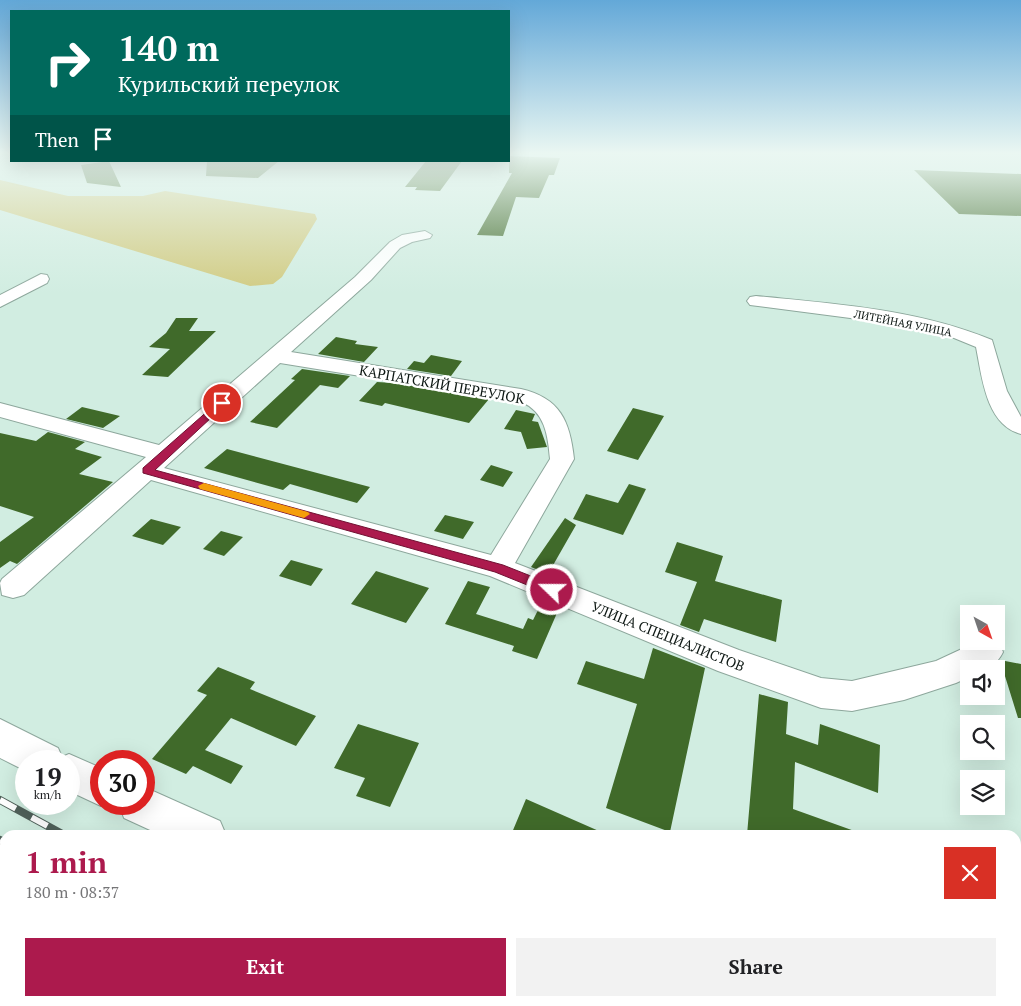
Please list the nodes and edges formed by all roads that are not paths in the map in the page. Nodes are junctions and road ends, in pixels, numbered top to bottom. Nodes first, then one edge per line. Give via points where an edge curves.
1 (425, 236) dead end
2 (41, 279) dead end
3 (756, 301) dead end
4 (0, 302) edge
5 (276, 356) junction
6 (0, 410) edge
7 (1021, 427) edge
8 (156, 462) junction
9 (498, 568) junction
10 (4, 591) edge
11 (987, 652) dead end
12 (0, 736) edge
13 (20, 750) edge
14 (155, 812) edge
15 (195, 830) edge

1 - 5 street via 406,238 394,244 374,268
2 - 4 street
3 - 7 street, ЛИТЕЙНАЯ УЛИЦА via 924,324 975,339 985,344 1000,403 1010,420
5 - 8 street
5 - 9 street, КАРПАТСКИЙ ПЕРЕУЛОК via 521,395 546,408 555,424 562,459
6 - 8 street, УЛИЦА СПЕЦИАЛИСТОВ
8 - 9 street, УЛИЦА СПЕЦИАЛИСТОВ
8 - 10 street
9 - 11 street, УЛИЦА СПЕЦИАЛИСТОВ via 821,694 852,696 904,685 944,673
12 - 13 street
14 - 15 street

